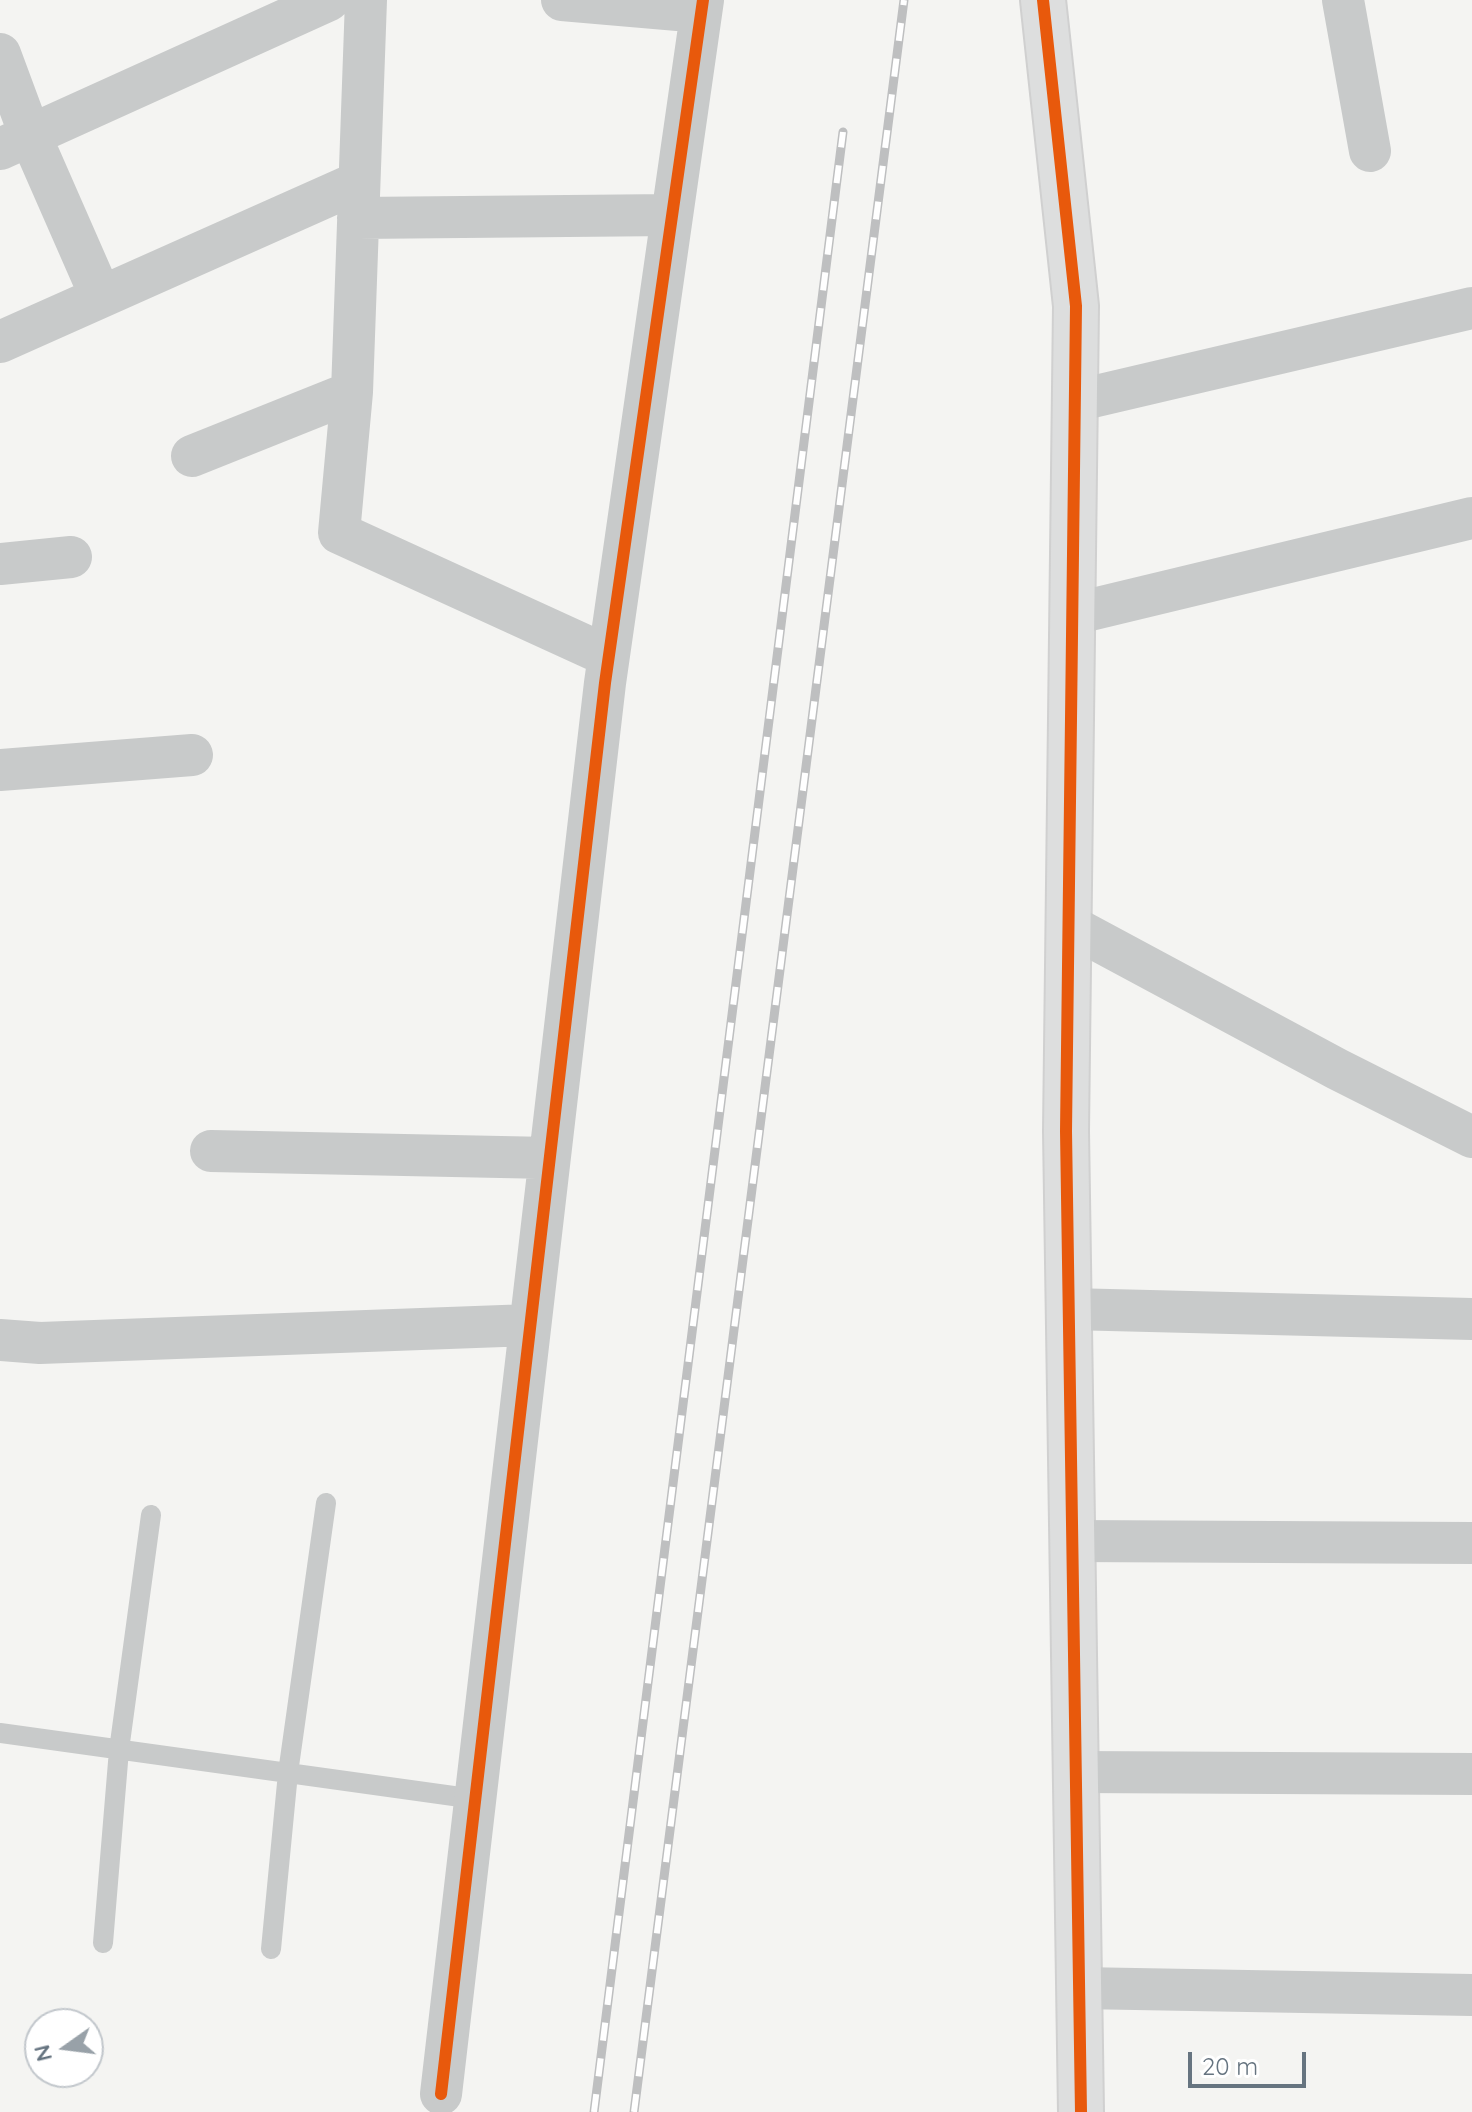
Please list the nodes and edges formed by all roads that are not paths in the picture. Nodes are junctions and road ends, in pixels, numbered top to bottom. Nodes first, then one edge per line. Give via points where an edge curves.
1 (329, 0) edge
2 (366, 0) edge
3 (562, 0) edge
4 (1043, 0) edge
5 (1343, 0) edge
6 (702, 6) edge
7 (0, 54) edge
8 (15, 142) edge
9 (1370, 151) dead end
10 (359, 200) junction
11 (672, 215) junction
12 (101, 297) junction
13 (1472, 308) edge
14 (0, 342) edge
15 (352, 392) junction
16 (1075, 401) junction
17 (192, 456) dead end
18 (1472, 518) edge
19 (71, 557) dead end
20 (0, 564) edge
21 (1073, 614) junction
22 (608, 656) junction
23 (192, 755) dead end
24 (0, 770) edge
25 (1069, 925) junction
26 (1472, 1137) edge
27 (211, 1151) dead end
28 (549, 1158) junction
29 (1069, 1309) junction
30 (1472, 1319) edge
31 (530, 1325) junction
32 (0, 1340) edge
33 (326, 1503) dead end
34 (151, 1515) dead end
35 (1072, 1541) junction
36 (1472, 1543) edge
37 (0, 1733) edge
38 (119, 1750) junction
39 (1076, 1772) junction
40 (288, 1773) junction
41 (1472, 1774) edge
42 (475, 1799) junction
43 (103, 1943) dead end
44 (271, 1949) dead end
45 (1079, 1988) junction
46 (1472, 1995) edge
47 (441, 2094) dead end
48 (1081, 2112) edge

1 - 8 street
2 - 10 street
3 - 6 street
4 - 16 street via 1076,306
5 - 9 street
6 - 11 street
7 - 8 street
8 - 12 street
10 - 11 street
10 - 12 street
10 - 15 street
11 - 22 street
12 - 14 street
13 - 16 street
15 - 17 street
15 - 22 street via 339,533
16 - 21 street
18 - 21 street
19 - 20 street
21 - 25 street
22 - 28 street
23 - 24 street
25 - 26 street
25 - 29 street
27 - 28 street
28 - 31 street
29 - 30 street
29 - 35 street
31 - 32 street via 40,1343
31 - 42 street
33 - 40 lane
34 - 38 lane
35 - 36 street
35 - 39 street
37 - 38 lane
38 - 40 lane
38 - 43 lane
39 - 41 street
39 - 45 street
40 - 42 lane
40 - 44 lane
42 - 47 street
45 - 46 street
45 - 48 street

